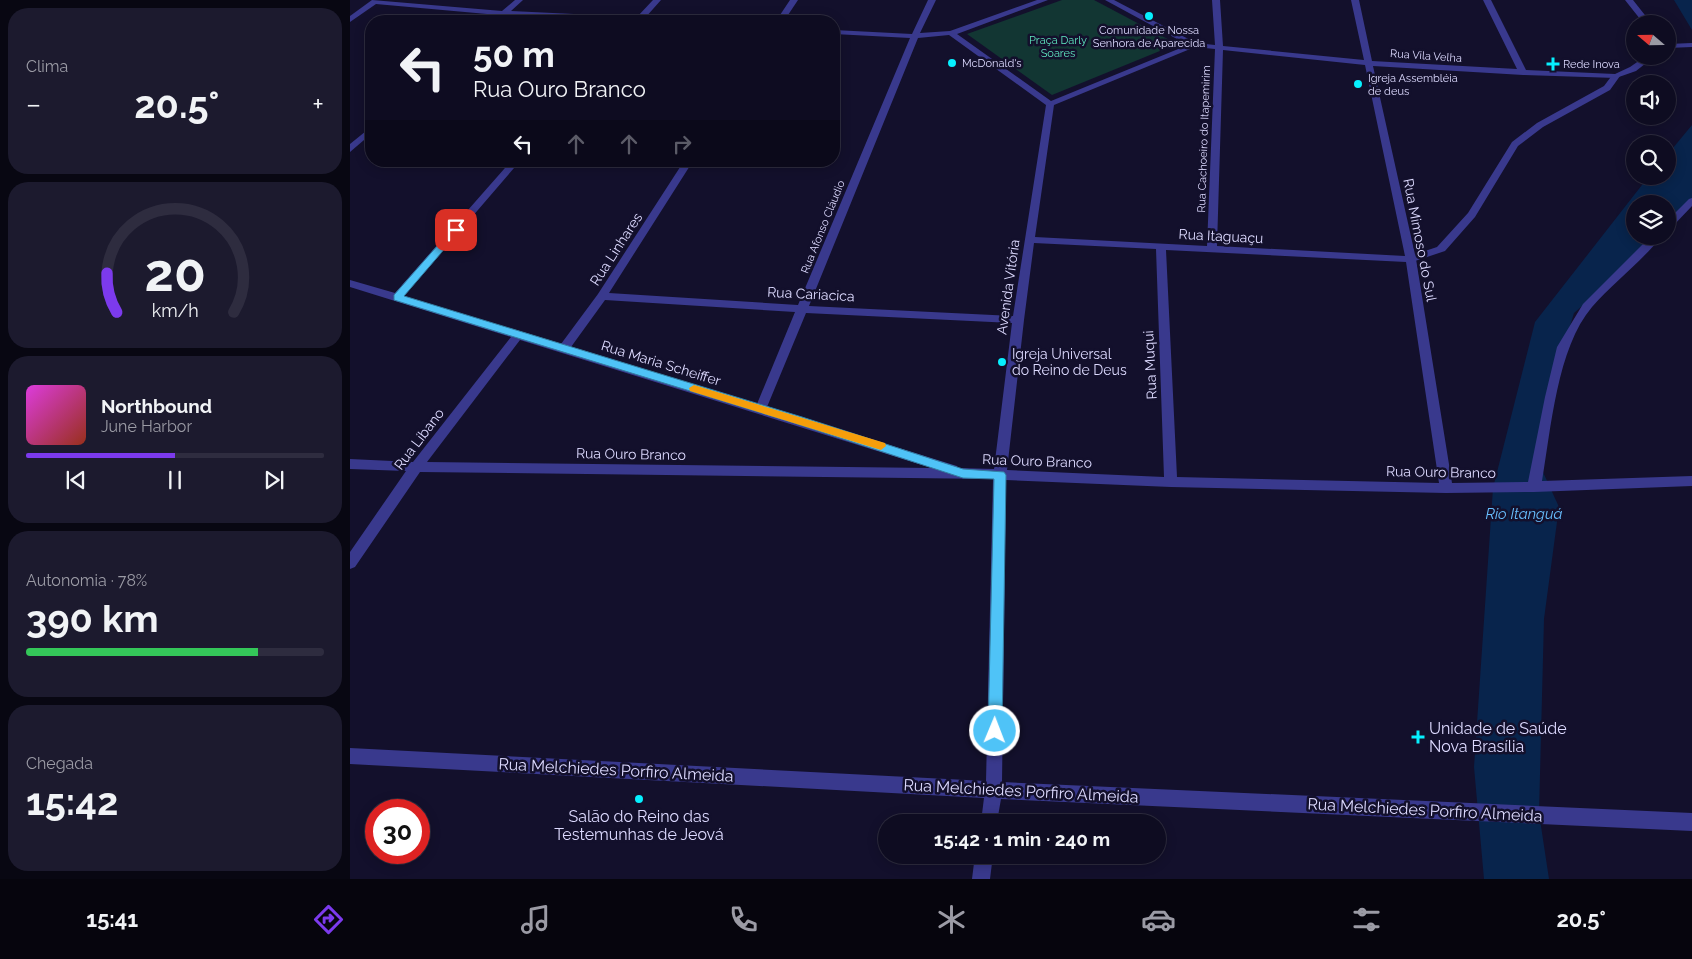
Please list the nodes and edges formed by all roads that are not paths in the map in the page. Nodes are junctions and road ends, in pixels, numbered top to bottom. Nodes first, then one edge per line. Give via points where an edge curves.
1 (519, 0) edge
2 (657, 0) edge
3 (794, 0) edge
4 (932, 0) edge
5 (1044, 0) edge
6 (1109, 0) edge
7 (1216, 0) edge
8 (1355, 0) edge
9 (1487, 0) edge
10 (1628, 0) edge
11 (376, 1) edge
12 (504, 13) junction
13 (502, 15) edge
14 (543, 15) edge
15 (644, 15) edge
16 (784, 15) edge
17 (1640, 15) edge
18 (350, 20) edge
19 (840, 32) edge
20 (951, 33) junction
21 (914, 36) junction
22 (1676, 44) edge
23 (1194, 45) junction
24 (1692, 45) edge
25 (1218, 46) junction
26 (1370, 63) junction
27 (1639, 65) edge
28 (1522, 73) junction
29 (1616, 76) junction
30 (1050, 104) junction
31 (365, 135) edge
32 (350, 149) edge
33 (511, 167) edge
34 (685, 167) edge
35 (1692, 201) edge
36 (1676, 218) edge
37 (1030, 240) junction
38 (1648, 245) edge
39 (1161, 247) junction
40 (1212, 249) junction
41 (1411, 259) junction
42 (350, 282) edge
43 (602, 296) junction
44 (397, 298) junction
45 (802, 309) junction
46 (1018, 320) junction
47 (517, 336) junction
48 (564, 349) junction
49 (761, 408) junction
50 (350, 464) edge
51 (416, 467) junction
52 (963, 473) junction
53 (1000, 475) junction
54 (1692, 481) edge
55 (1171, 482) junction
56 (1534, 487) junction
57 (1446, 488) junction
58 (350, 564) edge
59 (350, 756) edge
60 (994, 790) junction
61 (990, 814) edge
62 (1692, 822) edge
63 (983, 864) edge
64 (981, 879) edge

1 - 12 street
2 - 15 street
3 - 16 street
4 - 21 street, Rua Afonso Cláudio
5 - 20 street
6 - 23 street
7 - 25 street, Rua Cachoeiro do Itapemirim
8 - 26 street, Rua Mimoso do Sul
9 - 28 street
10 - 17 street
11 - 12 street
11 - 18 street
12 - 13 street
12 - 14 street
19 - 21 street
20 - 21 street
20 - 30 street
21 - 45 street, Rua Afonso Cláudio
22 - 24 street
23 - 25 street, Rua Vila Velha
23 - 30 street
25 - 26 street, Rua Vila Velha
25 - 40 street, Rua Cachoeiro do Itapemirim
26 - 28 street, Rua Vila Velha
26 - 41 street, Rua Mimoso do Sul
27 - 29 street, Rua Vila Velha
28 - 29 street, Rua Vila Velha
29 - 41 street via 1607,88 1540,125 1514,144 1472,215 1441,249
30 - 37 street, Avenida Vitória
31 - 32 street
33 - 44 street
34 - 43 street, Rua Linhares
35 - 36 street
37 - 39 street, Rua Itaguaçu
37 - 46 street, Avenida Vitória
38 - 56 street via 1587,306 1563,346
39 - 40 street, Rua Itaguaçu
39 - 55 street, Rua Muqui
40 - 41 street, Rua Itaguaçu
41 - 57 street, Rua Mimoso do Sul
42 - 44 street, Rua Maria Scheiffer
43 - 45 street, Rua Cariacica
43 - 48 street, Rua Linhares
44 - 47 street, Rua Maria Scheiffer
45 - 46 street, Rua Cariacica
45 - 49 street, Rua Afonso Cláudio
46 - 53 street, Avenida Vitória
47 - 48 street, Rua Maria Scheiffer
47 - 51 street, Rua Líbano
48 - 49 street, Rua Maria Scheiffer
49 - 52 street, Rua Maria Scheiffer
50 - 51 street, Rua Ouro Branco
51 - 52 street, Rua Ouro Branco
51 - 58 street, Rua Líbano
52 - 53 street, Rua Ouro Branco
53 - 55 street, Rua Ouro Branco
53 - 60 street, Avenida Vitória
54 - 56 street, Rua Ouro Branco
55 - 57 street, Rua Ouro Branco
56 - 57 street, Rua Ouro Branco
59 - 60 street, Rua Melchiedes Porfiro Almeida
60 - 61 street, Avenida Vitória
60 - 62 street, Rua Melchiedes Porfiro Almeida
63 - 64 street

